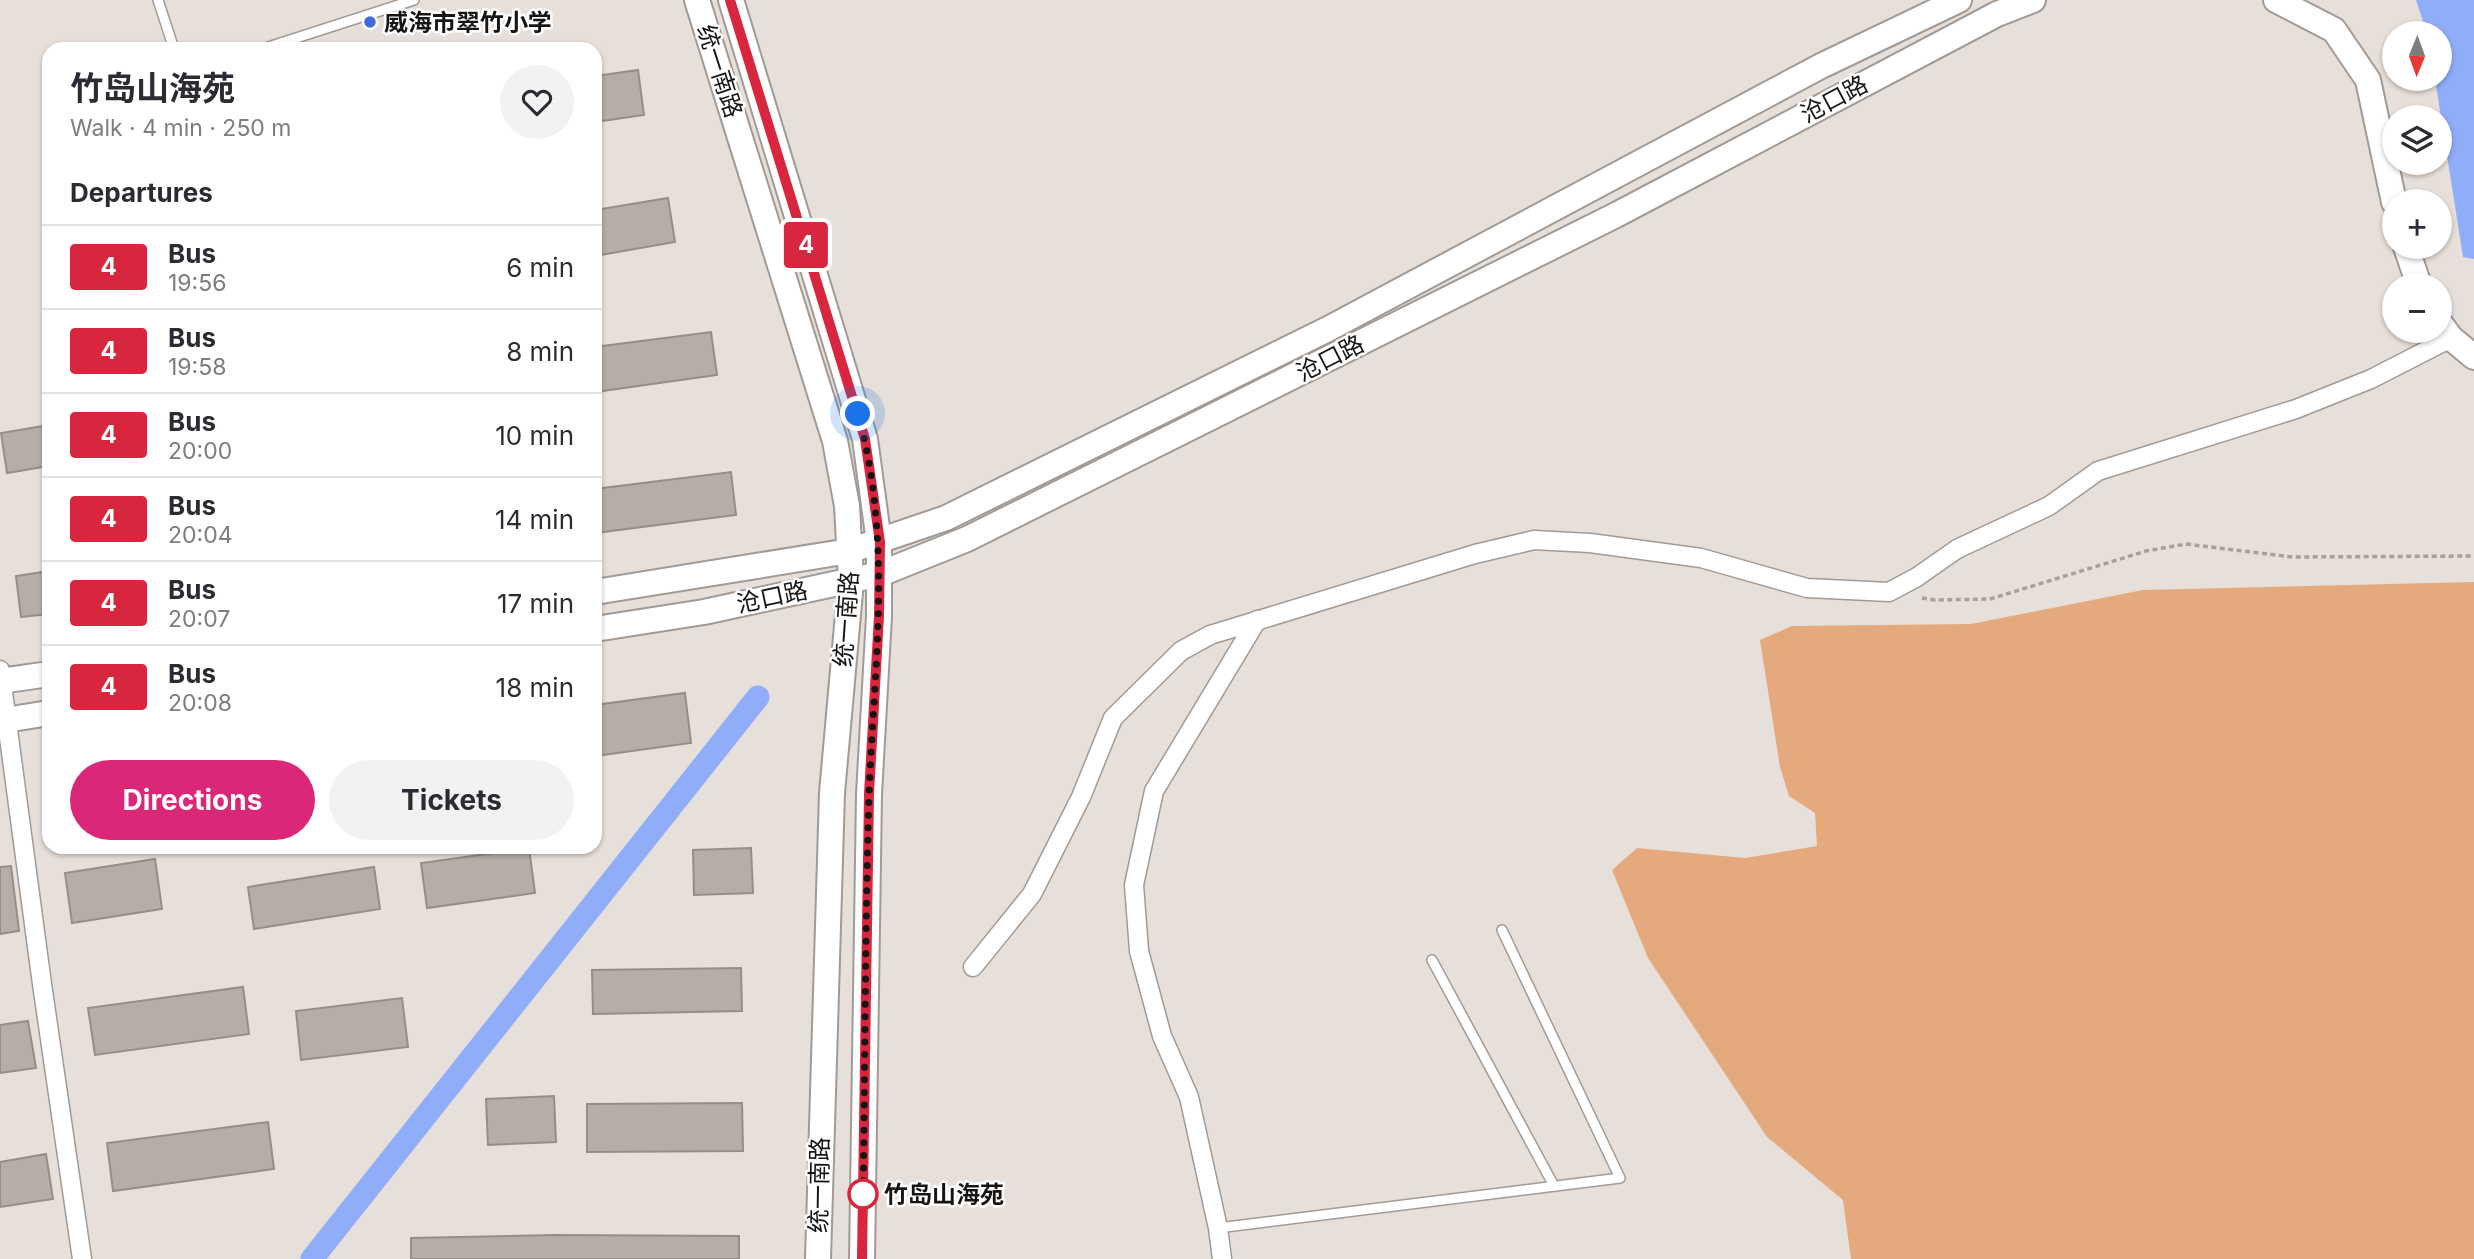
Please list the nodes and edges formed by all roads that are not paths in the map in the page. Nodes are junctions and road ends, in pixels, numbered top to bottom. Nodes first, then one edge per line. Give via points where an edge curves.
1 (158, 0) edge
2 (414, 0) edge
3 (697, 0) edge
4 (730, 0) edge
5 (1959, 0) edge
6 (2033, 0) edge
7 (2276, 0) edge
8 (172, 42) edge
9 (284, 42) edge
10 (2391, 189) edge
11 (2452, 337) edge
12 (2426, 343) edge
13 (2474, 357) edge
14 (880, 542) junction
15 (849, 551) junction
16 (880, 574) junction
17 (851, 581) junction
18 (602, 591) edge
19 (1257, 620) junction
20 (602, 627) edge
21 (42, 674) edge
22 (1, 677) edge
23 (42, 714) edge
24 (3, 721) edge
25 (1502, 930) dead end
26 (1432, 960) dead end
27 (973, 967) dead end
28 (1554, 1186) junction
29 (1218, 1228) junction
30 (82, 1259) edge
31 (818, 1259) edge
32 (862, 1259) edge
33 (1222, 1259) edge

1 - 8 lane
2 - 9 lane
3 - 15 street, 统一南路 via 835,441 847,506
4 - 14 street, 统一南路 via 862,426
5 - 14 street, 沧口路 via 1821,66 1182,402 946,519
6 - 16 street, 沧口路 via 1997,13 1616,215 992,527
7 - 10 street via 2334,30 2368,79
11 - 13 street
12 - 19 street via 2371,379 2296,409 2098,471 2049,506 1957,549 1889,592 1807,588 1701,558 1534,540
14 - 15 street, 沧口路
14 - 16 street, 统一南路
15 - 17 street, 统一南路
15 - 18 street, 沧口路
16 - 17 street, 沧口路
16 - 32 street, 统一南路 via 869,794
17 - 20 street, 沧口路
17 - 31 street, 统一南路 via 832,793
19 - 27 street via 1210,635 1181,651 1113,718 1081,797 1032,894
19 - 29 street via 1154,791 1134,885 1139,951 1162,1036 1189,1097
21 - 22 street
22 - 24 street
23 - 24 street
24 - 30 street
25 - 28 lane via 1620,1178
26 - 28 lane
28 - 29 lane
29 - 33 street

